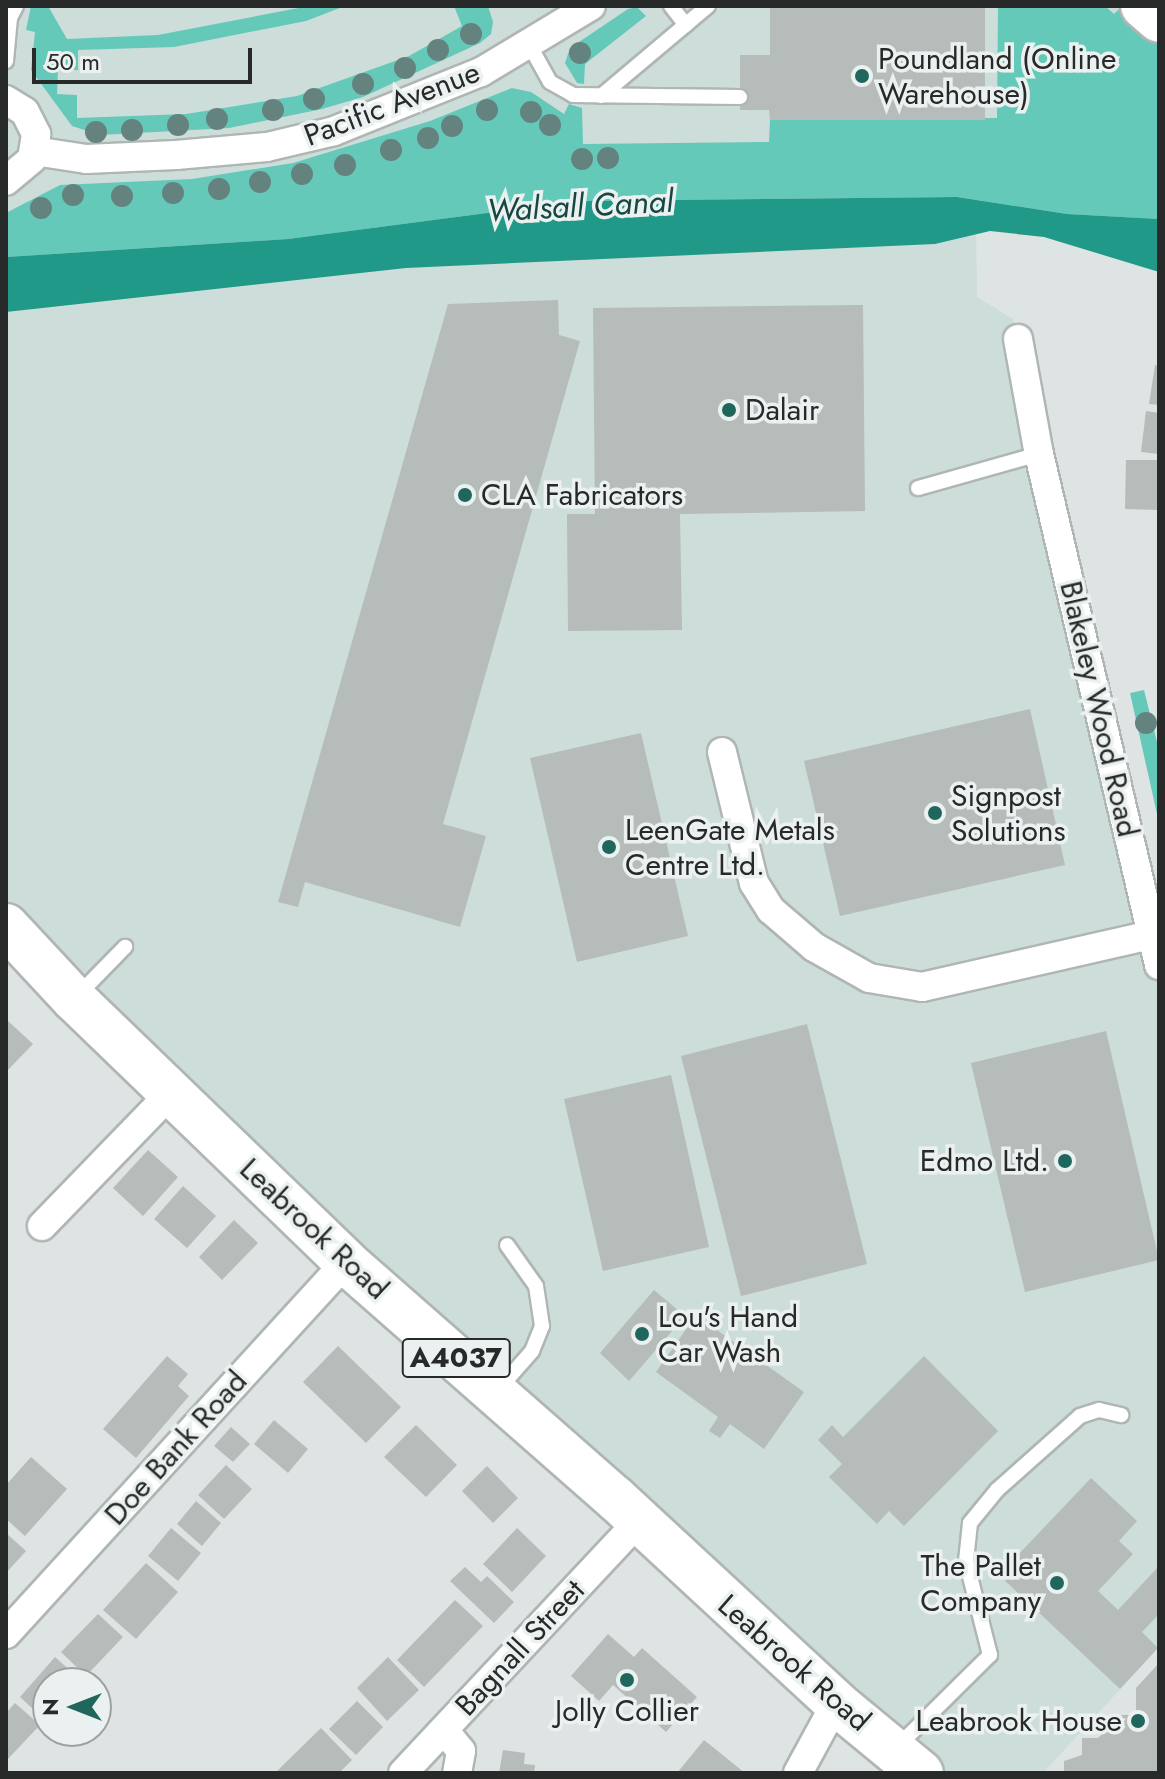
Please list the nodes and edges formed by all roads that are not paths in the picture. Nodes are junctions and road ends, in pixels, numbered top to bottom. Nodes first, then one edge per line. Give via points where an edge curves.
1 (591, 6) edge
2 (671, 6) edge
3 (708, 6) edge
4 (11, 11) edge
5 (686, 25) junction
6 (530, 46) junction
7 (6, 61) edge
8 (601, 96) junction
9 (740, 97) dead end
10 (6, 100) edge
11 (34, 151) junction
12 (6, 181) edge
13 (1018, 339) dead end
14 (1039, 454) junction
15 (918, 488) dead end
16 (722, 752) dead end
17 (1156, 934) edge
18 (11, 943) edge
19 (125, 947) dead end
20 (1159, 965) edge
21 (74, 999) junction
22 (171, 1093) junction
23 (42, 1226) dead end
24 (507, 1245) dead end
25 (346, 1262) junction
26 (495, 1393) junction
27 (1121, 1415) dead end
28 (637, 1523) junction
29 (6, 1634) edge
30 (836, 1703) junction
31 (444, 1730) junction
32 (907, 1762) edge
33 (403, 1773) edge
34 (457, 1773) edge
35 (798, 1773) edge

1 - 6 street, Pacific Avenue
2 - 5 lane
3 - 5 lane
4 - 7 lane
5 - 8 lane
6 - 8 lane via 545,75 563,93
6 - 11 street, Pacific Avenue via 414,102 334,131 267,147 86,159
8 - 9 lane
10 - 11 street via 32,122
11 - 12 street via 24,169
13 - 14 street, Blakeley Wood Road
14 - 15 lane
14 - 17 street, Blakeley Wood Road
16 - 17 street via 754,883 771,910 814,947 869,978 894,987 922,987
17 - 20 street, Blakeley Wood Road
18 - 21 main road, Leabrook Road / A4037
19 - 21 lane
21 - 22 main road, Leabrook Road / A4037
22 - 23 street
22 - 25 main road, Leabrook Road / A4037
24 - 26 lane via 536,1286 542,1326 532,1351
25 - 26 main road, Leabrook Road / A4037
25 - 29 street, Doe Bank Road
26 - 28 main road, Leabrook Road / A4037
27 - 32 lane via 1099,1410 1080,1416 997,1490 970,1523 966,1561 990,1655
28 - 30 main road, Leabrook Road / A4037
28 - 31 street, Bagnall Street
30 - 32 main road, Leabrook Road / A4037
30 - 35 street
31 - 33 street, Bagnall Street
31 - 34 street via 461,1751

